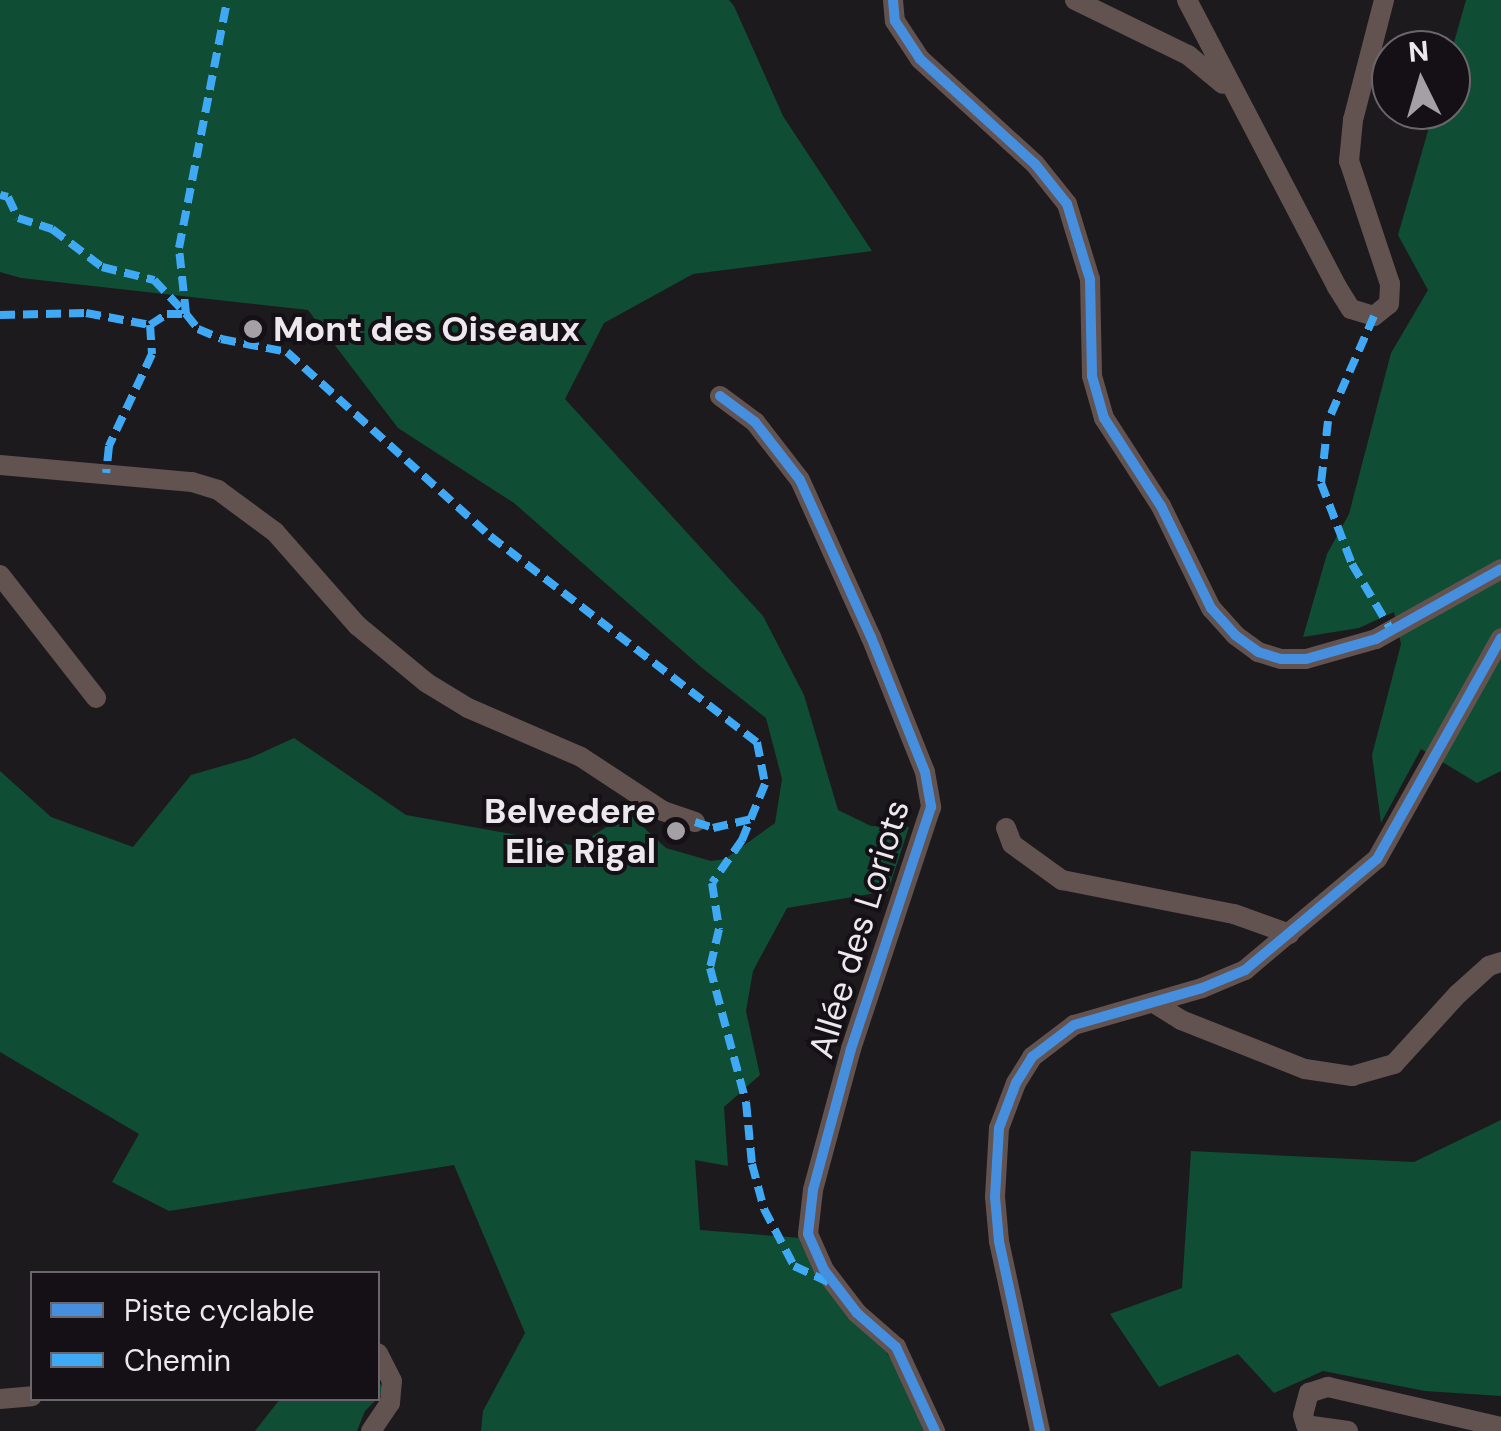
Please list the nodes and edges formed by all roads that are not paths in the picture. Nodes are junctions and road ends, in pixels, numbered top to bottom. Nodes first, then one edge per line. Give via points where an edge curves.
1 (893, 0) edge
2 (1075, 0) edge
3 (1187, 0) edge
4 (1384, 0) edge
5 (1234, 96) junction
6 (720, 396) dead end
7 (0, 466) edge
8 (1501, 569) edge
9 (0, 575) edge
10 (1501, 638) edge
11 (96, 698) dead end
12 (695, 822) dead end
13 (1006, 828) dead end
14 (1290, 934) junction
15 (1501, 962) edge
16 (1154, 1003) junction
17 (380, 1357) edge
18 (30, 1396) edge
19 (0, 1399) edge
20 (390, 1403) junction
21 (1501, 1427) edge
22 (372, 1431) edge
23 (387, 1431) edge
24 (936, 1431) edge
25 (1040, 1431) edge
26 (1348, 1431) edge

1 - 8 street via 896,20 920,59 1035,164 1067,204 1090,280 1092,376 1104,418 1161,506 1211,608 1235,636 1281,660 1306,659 1376,639
2 - 5 street via 1188,55
3 - 5 street
4 - 5 street via 1348,161 1390,284 1388,304 1374,316 1351,309
6 - 24 street, Allée des Loriots via 755,422 800,480 926,772 931,807 851,1050 813,1190 808,1234 824,1270 856,1313 896,1347
7 - 12 street via 192,482 218,490 275,532 358,626 427,683 581,757 663,811
9 - 11 street
10 - 14 street via 1377,859
13 - 14 street via 1012,844 1062,880 1234,914
14 - 16 street via 1245,970
15 - 16 street via 1458,994 1394,1064 1352,1076 1304,1069
16 - 25 street via 1074,1025 1032,1057 999,1128 999,1241
17 - 20 street via 392,1381
18 - 19 street
20 - 22 street
20 - 23 street
21 - 26 street via 1328,1387 1308,1394 1306,1424

